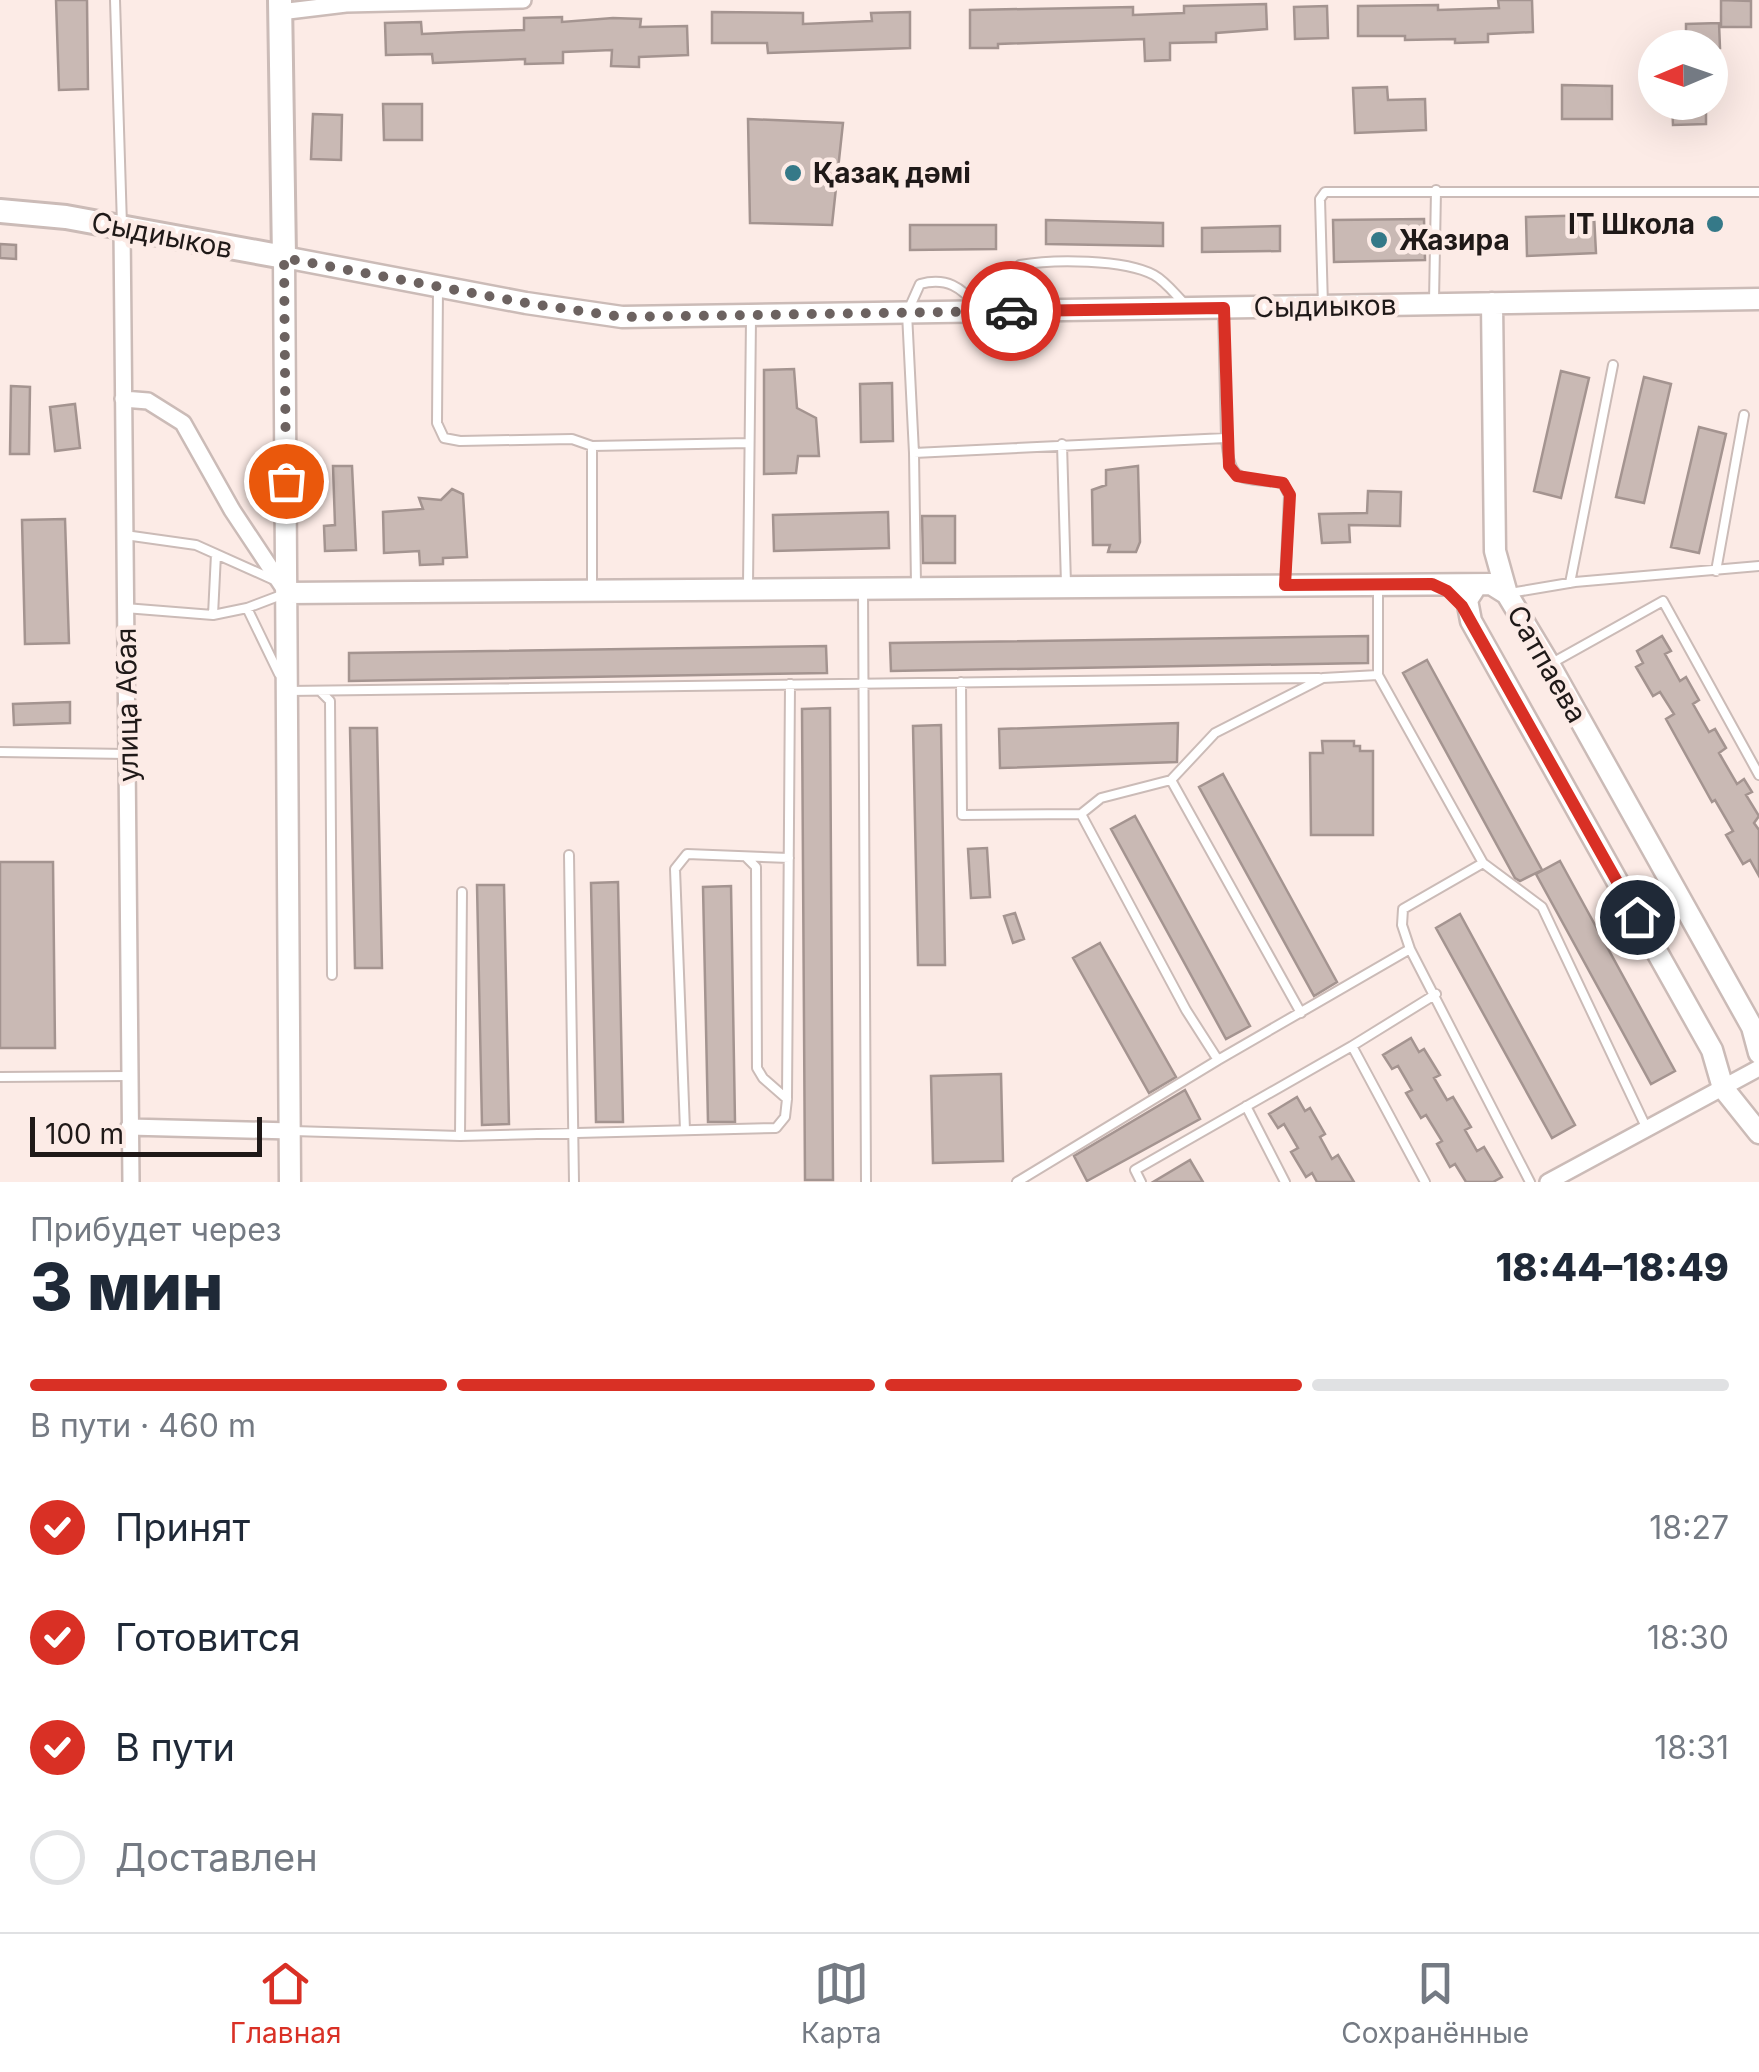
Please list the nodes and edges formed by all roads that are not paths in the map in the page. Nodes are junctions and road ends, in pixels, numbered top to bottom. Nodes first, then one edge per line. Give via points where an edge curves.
1 (115, 0) edge
2 (523, 0) edge
3 (280, 6) edge
4 (1436, 190) junction
5 (1759, 192) edge
6 (0, 211) edge
7 (122, 227) junction
8 (284, 258) junction
9 (438, 287) junction
10 (1759, 299) edge
11 (1434, 304) junction
12 (1492, 304) junction
13 (1323, 306) junction
14 (1190, 308) junction
15 (1224, 308) junction
16 (992, 311) junction
17 (907, 312) junction
18 (751, 315) junction
19 (1613, 365) dead end
20 (123, 399) junction
21 (1744, 416) dead end
22 (1226, 438) junction
23 (749, 443) junction
24 (1062, 444) junction
25 (592, 446) junction
26 (914, 453) junction
27 (125, 534) junction
28 (1495, 551) junction
29 (216, 554) junction
30 (1759, 566) edge
31 (1716, 571) junction
32 (1570, 583) junction
33 (1432, 584) junction
34 (1285, 585) junction
35 (1378, 585) junction
36 (1479, 585) junction
37 (281, 586) junction
38 (1066, 587) junction
39 (916, 588) junction
40 (863, 589) junction
41 (748, 590) junction
42 (592, 591) junction
43 (1506, 594) junction
44 (126, 608) junction
45 (247, 608) junction
46 (214, 615) junction
47 (1471, 621) junction
48 (1549, 664) junction
49 (1378, 676) junction
50 (1323, 678) junction
51 (961, 682) junction
52 (863, 683) junction
53 (790, 684) junction
54 (316, 690) junction
55 (288, 691) junction
56 (0, 752) edge
57 (127, 754) junction
58 (1759, 775) edge
59 (1170, 780) junction
60 (1082, 814) junction
61 (569, 854) dead end
62 (743, 856) junction
63 (789, 858) junction
64 (1483, 864) junction
65 (462, 892) dead end
66 (1410, 950) junction
67 (332, 976) dead end
68 (1436, 994) junction
69 (1301, 1013) junction
70 (1352, 1046) junction
71 (1759, 1054) edge
72 (1218, 1060) junction
73 (1759, 1068) edge
74 (0, 1076) edge
75 (130, 1076) junction
76 (1723, 1088) junction
77 (787, 1099) junction
78 (1246, 1106) junction
79 (130, 1128) junction
80 (1647, 1129) junction
81 (685, 1130) junction
82 (291, 1131) junction
83 (574, 1133) junction
84 (1759, 1133) edge
85 (460, 1136) junction
86 (130, 1182) edge
87 (290, 1182) edge
88 (574, 1182) edge
89 (866, 1182) edge
90 (1017, 1182) edge
91 (1142, 1182) edge
92 (1286, 1182) edge
93 (1425, 1182) edge
94 (1530, 1182) edge
95 (1548, 1182) edge

1 - 7 lane
2 - 3 street
3 - 8 main road
4 - 5 lane
4 - 11 lane
4 - 13 lane via 1325,192
6 - 7 main road, Сыдиыков
7 - 8 main road, Сыдиыков
7 - 20 street, улица Абая
8 - 9 street, Сыдиыков
8 - 37 street
9 - 18 street, Сыдиыков via 622,317
9 - 25 lane via 437,424 444,438 572,439
10 - 12 street, Сыдиыков
11 - 12 street, Сыдиыков
11 - 13 street, Сыдиыков
12 - 28 street
13 - 15 street, Сыдиыков
14 - 15 street, Сыдиыков
14 - 16 street, Сыдиыков
14 - 16 lane via 1155,276 1045,260 1020,266
15 - 22 lane
16 - 17 street, Сыдиыков
16 - 17 lane via 962,288 937,280 920,284
17 - 18 street, Сыдиыков
17 - 26 lane
18 - 23 lane
19 - 32 lane
20 - 27 street, улица Абая
20 - 37 street via 148,402 182,423
21 - 31 lane
22 - 24 lane
22 - 34 lane via 1237,476 1283,483 1290,495
23 - 25 lane
23 - 41 lane
24 - 26 lane
24 - 38 lane
25 - 42 lane
26 - 39 lane
27 - 29 lane
27 - 44 street, улица Абая
28 - 36 street
28 - 43 street
29 - 37 lane
29 - 46 lane
30 - 31 lane
31 - 32 lane
32 - 43 lane
33 - 35 street
33 - 36 street
33 - 47 street via 1456,599
34 - 35 street
34 - 38 street
35 - 49 lane
36 - 43 street, Сатпаева
36 - 47 street, Сатпаева via 1467,600
37 - 42 street
37 - 45 lane
37 - 55 street
38 - 39 street
39 - 40 street
40 - 41 street
40 - 52 lane
41 - 42 street
43 - 48 street, Сатпаева
44 - 46 lane
44 - 57 street, улица Абая
45 - 46 lane
45 - 55 lane
47 - 76 street, Сатпаева via 1712,1050
48 - 58 lane via 1663,601
48 - 71 street, Сатпаева via 1752,1027
49 - 50 lane
49 - 64 lane
50 - 51 lane
50 - 59 lane via 1214,733
51 - 52 lane
51 - 60 lane via 962,815
52 - 53 lane
52 - 89 lane
53 - 54 lane
53 - 63 lane
54 - 55 lane
54 - 67 lane via 330,700
55 - 82 street
56 - 57 lane
57 - 75 street, улица Абая
59 - 60 lane via 1101,798
59 - 69 lane
60 - 72 lane
61 - 83 lane
62 - 63 lane
62 - 77 lane via 756,867 757,1068
62 - 81 lane via 686,854 675,869
63 - 77 lane
64 - 66 lane via 1403,909
64 - 80 lane via 1542,907
65 - 85 lane
66 - 68 lane
66 - 69 lane
68 - 70 lane
68 - 94 lane
69 - 72 lane
70 - 78 lane
70 - 93 lane
72 - 90 lane
73 - 76 street
74 - 75 lane
75 - 79 street, улица Абая
76 - 80 street
76 - 84 street, Сатпаева
77 - 81 lane via 776,1128
78 - 91 lane via 1135,1170
78 - 92 lane
79 - 82 street
79 - 86 street, улица Абая
80 - 95 street
81 - 83 lane
82 - 85 lane
82 - 87 street
83 - 85 lane
83 - 88 lane

